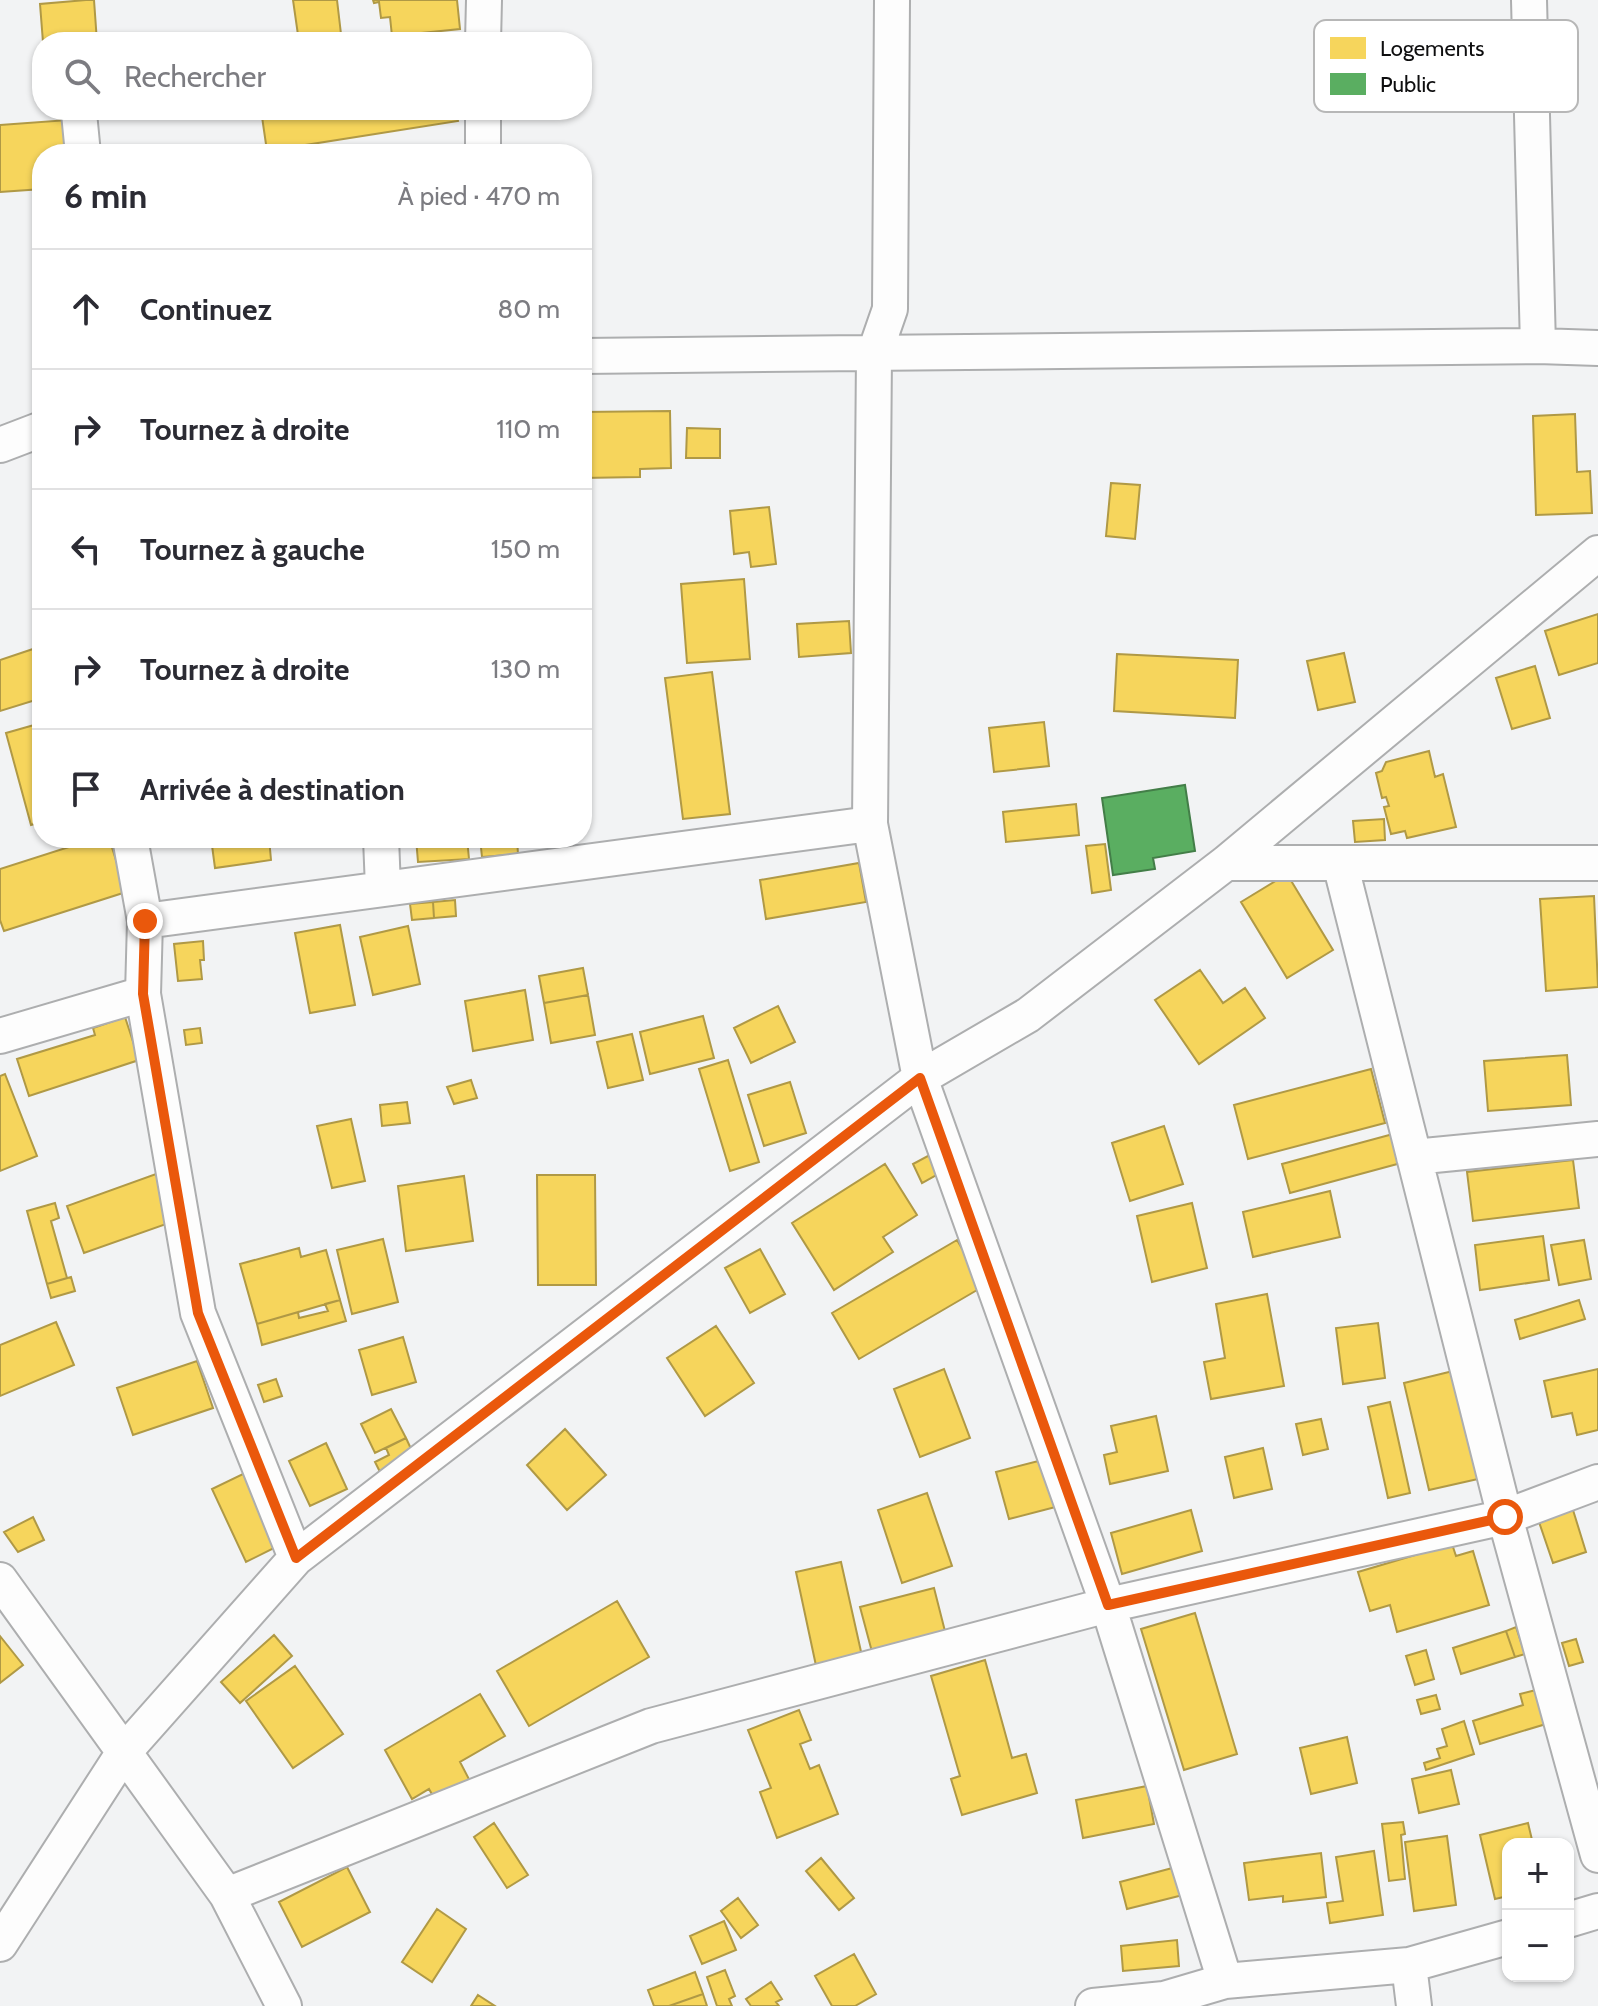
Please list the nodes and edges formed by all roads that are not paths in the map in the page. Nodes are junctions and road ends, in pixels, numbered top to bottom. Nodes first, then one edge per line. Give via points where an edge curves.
1 (484, 0) edge
2 (892, 0) edge
3 (1529, 0) edge
4 (1530, 20) edge
5 (483, 32) edge
6 (1532, 112) edge
7 (80, 120) edge
8 (483, 120) edge
9 (82, 144) edge
10 (483, 144) edge
11 (1538, 346) junction
12 (1598, 348) edge
13 (874, 355) junction
14 (592, 356) edge
15 (32, 433) edge
16 (0, 445) edge
17 (1598, 553) edge
18 (870, 824) junction
19 (132, 848) edge
20 (381, 848) edge
21 (1226, 863) junction
22 (1340, 863) junction
23 (1598, 863) edge
24 (383, 888) junction
25 (145, 921) junction
26 (143, 994) junction
27 (0, 1036) edge
28 (920, 1078) junction
29 (1598, 1139) edge
30 (1414, 1157) junction
31 (1598, 1482) edge
32 (1505, 1517) junction
33 (296, 1558) junction
34 (0, 1580) edge
35 (1108, 1605) junction
36 (124, 1752) junction
37 (1598, 1855) edge
38 (227, 1895) junction
39 (1598, 1911) edge
40 (1574, 1918) edge
41 (1502, 1939) edge
42 (0, 1944) edge
43 (1409, 1965) junction
44 (1225, 1981) junction
45 (1164, 2003) edge
46 (284, 2006) edge
47 (1093, 2006) edge
48 (1414, 2006) edge

1 - 5 street
2 - 13 street via 890,309
3 - 4 street
6 - 11 street
7 - 9 street
8 - 10 street
11 - 12 street
11 - 13 street
13 - 14 street
13 - 18 street
15 - 16 street
17 - 21 street
18 - 24 street
18 - 28 street
19 - 25 street
20 - 24 street
21 - 22 street
21 - 28 street via 1028,1015
22 - 23 street
22 - 30 street
24 - 25 street
25 - 26 street
26 - 27 street
26 - 33 street via 198,1313
28 - 33 street
28 - 35 street
29 - 30 street
30 - 32 street
31 - 32 street
32 - 35 street
32 - 37 street
33 - 36 street
34 - 36 street
35 - 38 street via 651,1726
35 - 44 street
36 - 38 street
36 - 42 street
38 - 46 street
39 - 40 street
41 - 43 street
43 - 44 street
43 - 48 street
44 - 45 street
45 - 47 street

